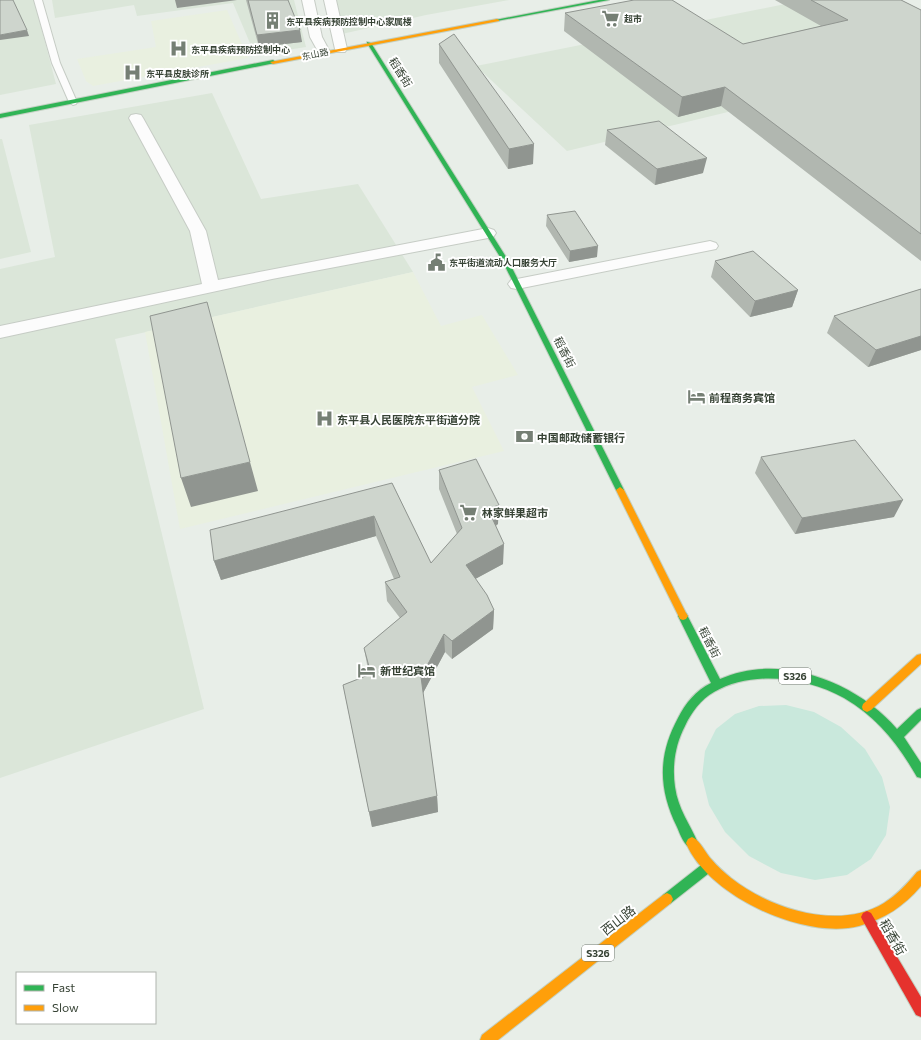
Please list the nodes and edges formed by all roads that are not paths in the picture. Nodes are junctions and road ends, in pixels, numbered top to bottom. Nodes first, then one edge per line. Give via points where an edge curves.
1 (38, 0) edge
2 (308, 0) edge
3 (330, 0) edge
4 (607, 0) edge
5 (368, 43) junction
6 (341, 49) junction
7 (324, 52) junction
8 (73, 102) junction
9 (0, 116) edge
10 (136, 118) dead end
11 (488, 233) junction
12 (710, 246) dead end
13 (517, 284) junction
14 (211, 287) junction
15 (0, 332) edge
16 (921, 658) edge
17 (717, 684) junction
18 (867, 707) junction
19 (921, 712) edge
20 (897, 736) junction
21 (921, 773) edge
22 (709, 866) junction
23 (921, 876) edge
24 (867, 917) junction
25 (921, 1010) edge
26 (486, 1040) edge

1 - 8 lane via 56,63
2 - 7 street via 316,37
3 - 6 street
4 - 5 main road, 东山路
5 - 6 main road, 东山路
5 - 11 main road, 稻香街
6 - 7 main road, 东山路
7 - 8 main road, 东山路
8 - 9 main road, 东山路
10 - 14 street via 198,231
11 - 13 main road, 稻香街
11 - 14 street
12 - 13 street
13 - 17 main road, 稻香街
14 - 15 street
16 - 18 main road
17 - 18 main road, S326 via 759,673 784,674 829,686
17 - 22 main road, S326 via 700,695 685,710 675,729 669,749 671,796 693,845
18 - 20 main road, S326
19 - 20 main road
20 - 21 main road, S326
22 - 24 main road, S326 via 734,888 758,903 787,916 815,922 844,922
22 - 26 main road, 西山路 / S326
23 - 24 main road, S326 via 910,892 893,906
24 - 25 main road, 稻香街

